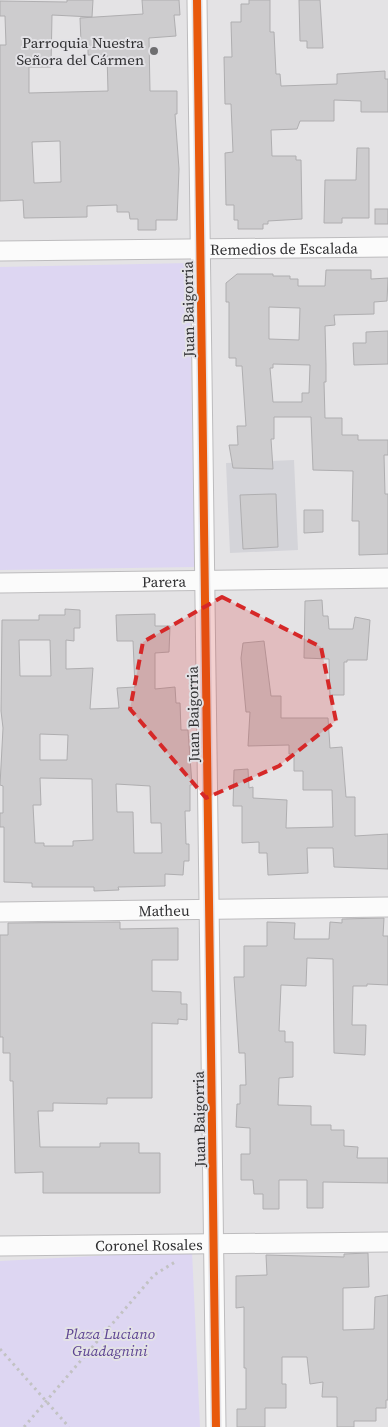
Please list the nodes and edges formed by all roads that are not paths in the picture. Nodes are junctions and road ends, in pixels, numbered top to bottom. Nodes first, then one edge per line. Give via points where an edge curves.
1 (197, 0) edge
2 (388, 247) edge
3 (200, 249) junction
4 (0, 251) edge
5 (388, 578) edge
6 (205, 581) junction
7 (0, 583) edge
8 (388, 906) edge
9 (210, 909) junction
10 (0, 912) edge
11 (388, 1242) edge
12 (214, 1244) junction
13 (0, 1246) edge
14 (216, 1427) edge

1 - 3 street, Juan Baigorria
2 - 3 street, Remedios de Escalada
3 - 4 street, Remedios de Escalada
3 - 6 street, Juan Baigorria
5 - 6 street, Parera
6 - 7 street, Parera
6 - 9 street, Juan Baigorria
8 - 9 street, Matheu
9 - 10 street, Matheu
9 - 12 street, Juan Baigorria
11 - 12 street, Coronel Rosales
12 - 13 street, Coronel Rosales
12 - 14 street, Juan Baigorria

